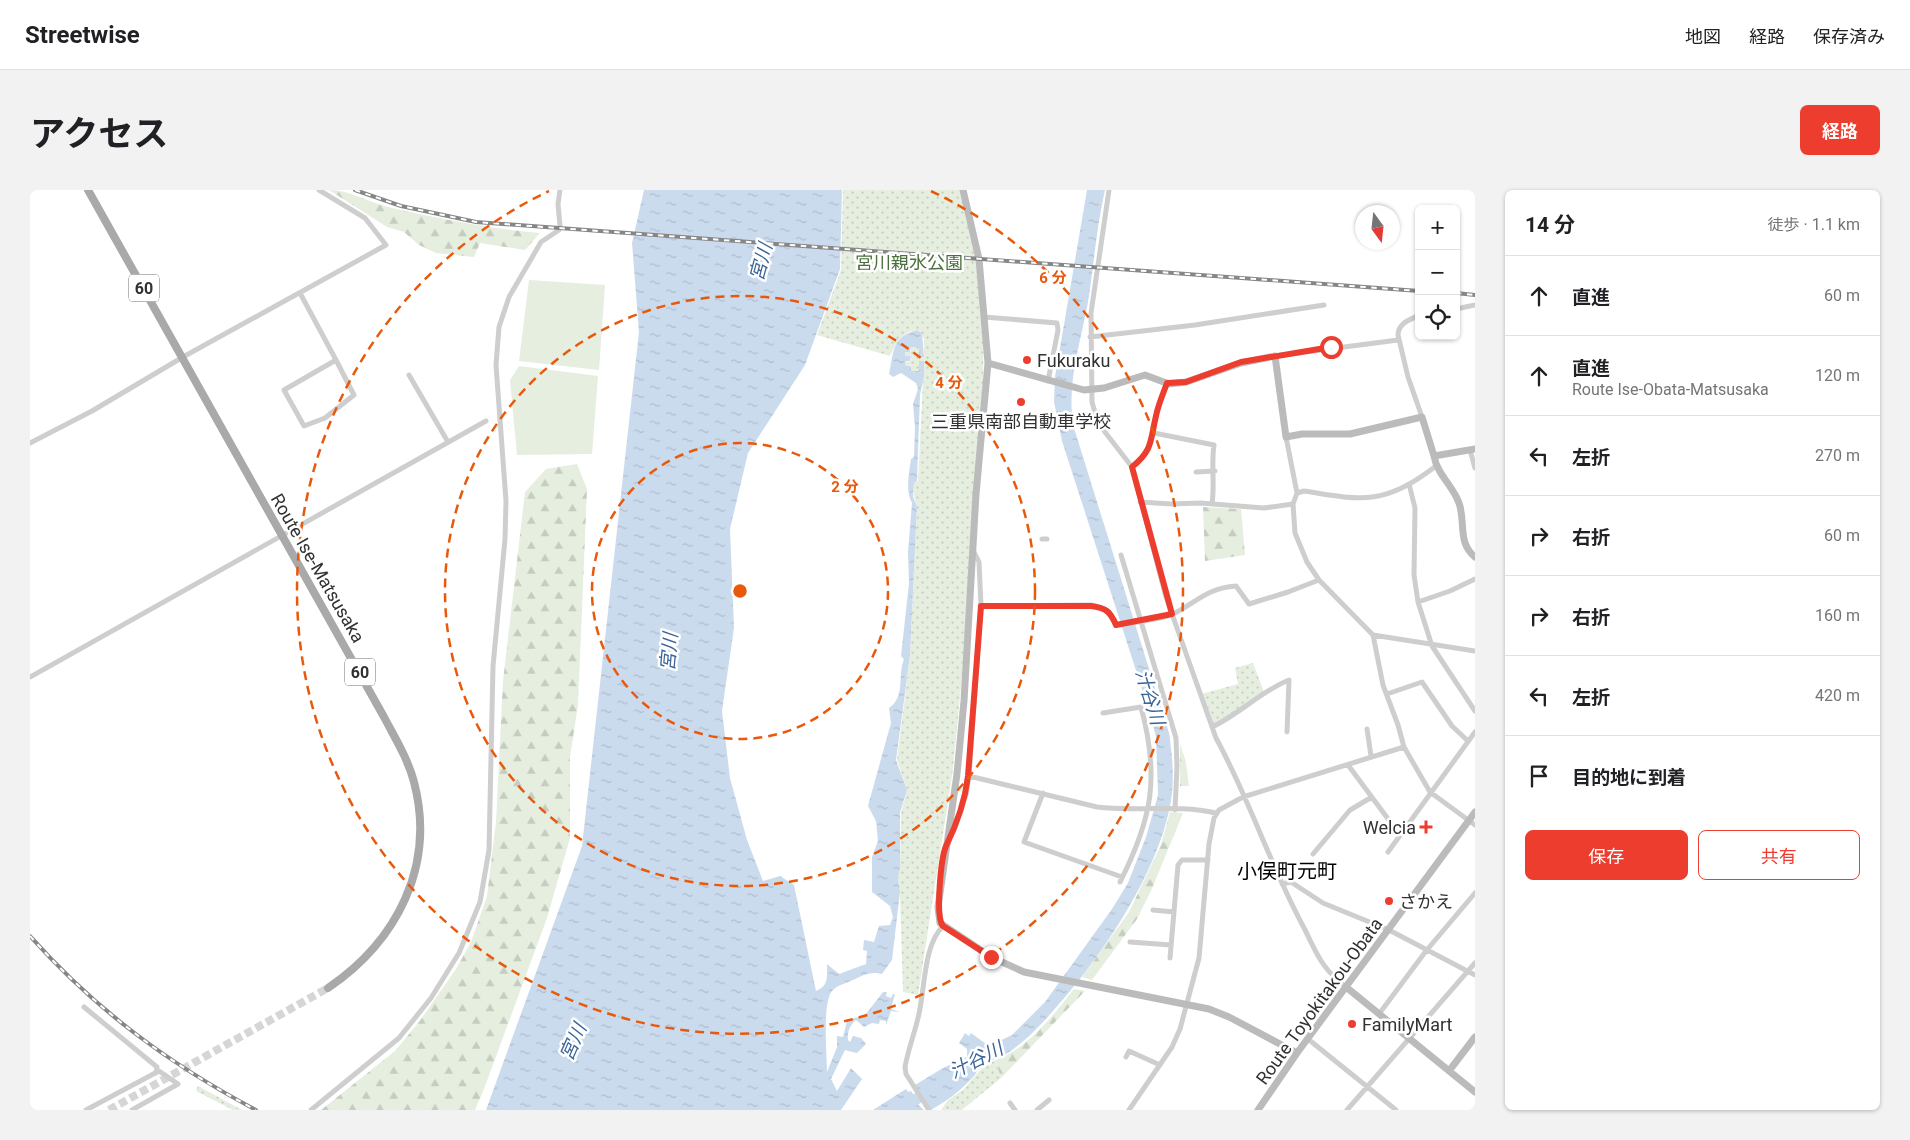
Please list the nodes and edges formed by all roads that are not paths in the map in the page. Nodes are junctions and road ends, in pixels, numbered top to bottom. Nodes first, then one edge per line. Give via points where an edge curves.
1 (88, 190) edge
2 (319, 190) edge
3 (560, 190) edge
4 (963, 190) edge
5 (1109, 191) edge
6 (300, 293) junction
7 (1324, 305) dead end
8 (1475, 305) edge
9 (1460, 307) edge
10 (984, 318) junction
11 (1415, 318) edge
12 (1090, 337) junction
13 (1398, 340) junction
14 (1274, 356) junction
15 (183, 357) junction
16 (336, 360) junction
17 (988, 363) junction
18 (409, 374) dead end
19 (1049, 381) junction
20 (1167, 383) junction
21 (1090, 390) junction
22 (1422, 418) junction
23 (486, 421) dead end
24 (1154, 433) junction
25 (1286, 437) junction
26 (448, 442) junction
27 (30, 443) edge
28 (1472, 450) edge
29 (1434, 456) junction
30 (1436, 466) junction
31 (1132, 467) junction
32 (1475, 468) edge
33 (1215, 471) junction
34 (1196, 472) dead end
35 (1409, 484) junction
36 (1297, 492) junction
37 (1140, 502) junction
38 (1212, 504) junction
39 (1293, 504) junction
40 (282, 535) junction
41 (974, 552) junction
42 (1121, 555) dead end
43 (1475, 557) edge
44 (1475, 579) edge
45 (1319, 580) junction
46 (1418, 602) junction
47 (981, 606) junction
48 (1172, 614) junction
49 (1140, 621) junction
50 (1373, 635) junction
51 (1432, 646) junction
52 (1475, 651) edge
53 (30, 677) edge
54 (1386, 694) junction
55 (1475, 711) edge
56 (1103, 714) dead end
57 (1212, 727) junction
58 (1367, 729) dead end
59 (1287, 732) dead end
60 (1475, 732) edge
61 (1468, 741) junction
62 (1404, 746) junction
63 (1371, 756) junction
64 (1348, 765) junction
65 (968, 776) junction
66 (1430, 792) junction
67 (1043, 793) junction
68 (1243, 797) junction
69 (1372, 797) junction
70 (1150, 808) junction
71 (1173, 810) junction
72 (1475, 812) edge
73 (1216, 813) junction
74 (1472, 823) edge
75 (1400, 835) junction
76 (946, 847) junction
77 (1388, 852) dead end
78 (1313, 854) dead end
79 (1208, 860) junction
80 (1282, 884) junction
81 (1475, 893) edge
82 (1152, 910) dead end
83 (1174, 912) junction
84 (943, 926) junction
85 (1389, 930) junction
86 (1130, 942) dead end
87 (1171, 945) junction
88 (1426, 950) junction
89 (1170, 958) dead end
90 (1475, 963) edge
91 (1469, 971) junction
92 (1475, 975) edge
93 (1346, 987) junction
94 (328, 988) tunnel mouth
95 (1188, 1004) junction
96 (84, 1007) dead end
97 (1379, 1014) junction
98 (1408, 1038) junction
99 (1475, 1038) edge
100 (1308, 1039) junction
101 (1297, 1052) junction
102 (1126, 1057) dead end
103 (1160, 1065) junction
104 (1449, 1072) junction
105 (156, 1073) junction
106 (1367, 1085) junction
107 (1475, 1092) edge
108 (1049, 1100) dead end
109 (1010, 1103) dead end
110 (86, 1110) edge
111 (132, 1110) edge
112 (311, 1110) edge
113 (930, 1110) edge
114 (1015, 1110) edge
115 (1037, 1110) edge
116 (1129, 1110) edge
117 (1258, 1110) edge
118 (1347, 1110) edge
119 (1396, 1110) edge

1 - 15 main road, Route Ise-Matsusaka / 60
2 - 6 street via 365,218 386,245
3 - 112 street via 560,228 541,242 509,297 499,327 496,365 506,501 505,539 492,666 489,850 480,902 459,953 431,998 399,1038
4 - 10 street via 978,252
5 - 12 street
6 - 15 street
6 - 16 street
7 - 12 street via 1195,326
8 - 9 street
10 - 17 street
10 - 19 street via 1057,323
11 - 13 street via 1400,326
12 - 21 street
13 - 14 street
13 - 22 street
14 - 20 street via 1241,362 1186,382
14 - 25 street
15 - 27 street
15 - 40 main road, Route Ise-Matsusaka / 60
16 - 16 street via 354,395 325,418 304,426 284,390
17 - 19 street
17 - 41 street
18 - 26 street
19 - 21 street
20 - 21 street via 1145,375
20 - 24 street
21 - 31 street via 1098,423
22 - 25 street via 1350,434
22 - 29 street
23 - 26 street
24 - 31 street via 1144,457
24 - 33 street via 1214,445
25 - 36 street
26 - 40 street
28 - 29 street
28 - 32 street
29 - 30 street
30 - 35 street
30 - 43 street via 1459,503 1464,543
31 - 37 street
33 - 34 street
33 - 38 street
35 - 36 street via 1366,500
35 - 46 street via 1415,508 1414,575
36 - 39 street
37 - 38 street
37 - 48 street
38 - 39 street via 1264,508
39 - 45 street via 1294,534
40 - 53 street
40 - 94 main road, Route Ise-Matsusaka / 60 via 405,757 414,781 420,816 414,877 398,917 368,955
41 - 47 street via 979,562
41 - 76 street via 957,774
42 - 49 street
44 - 46 street via 1450,592
45 - 48 street via 1249,604 1236,586 1221,587
45 - 50 street
46 - 51 street
47 - 49 street via 1091,606 1105,608 1116,625
47 - 65 street
48 - 49 street
48 - 57 street
49 - 71 street via 1176,738 1178,766
50 - 51 street
50 - 54 street
51 - 52 street
51 - 55 street
54 - 61 street via 1422,682 1452,726
54 - 62 street
56 - 70 street via 1142,707 1150,737 1153,771
57 - 59 street via 1289,680
57 - 68 street
58 - 63 street
60 - 61 street
61 - 66 street
62 - 63 street
62 - 66 street
63 - 64 street
64 - 68 street
64 - 69 street
65 - 67 street
65 - 76 street via 966,795
66 - 74 street
66 - 75 street
67 - 70 street via 1119,810
67 - 70 street via 1024,842 1121,880 1138,845
68 - 73 street
68 - 80 street
69 - 75 street
69 - 78 street via 1350,810
70 - 71 street
71 - 73 street
72 - 74 street, Route Toyokitakou-Obata
73 - 79 street
74 - 85 street, Route Toyokitakou-Obata
75 - 77 street
76 - 84 street via 938,907 938,919
79 - 83 street via 1179,861
79 - 95 street via 1199,958
80 - 85 street via 1291,882 1323,903
80 - 93 street via 1322,966
81 - 88 street
82 - 83 street
83 - 87 street
84 - 95 street via 1024,972
84 - 113 street via 936,932 927,962 918,1017 906,1061 906,1074
85 - 88 street
85 - 93 street, Route Toyokitakou-Obata
86 - 87 street
87 - 89 street
88 - 91 street
88 - 97 street
90 - 91 street
91 - 92 street
91 - 98 street
93 - 97 street
93 - 100 street, Route Toyokitakou-Obata
95 - 101 street via 1229,1017
95 - 103 street via 1180,1029
96 - 105 street via 157,1068
97 - 98 street
98 - 104 street
98 - 106 street
99 - 104 street
100 - 101 street, Route Toyokitakou-Obata
100 - 106 street
101 - 117 street, Route Toyokitakou-Obata
102 - 103 street via 1129,1051
103 - 116 street
104 - 107 street
105 - 110 street
105 - 111 street via 159,1071 178,1084
106 - 118 street
106 - 119 street
108 - 115 street
109 - 114 street

